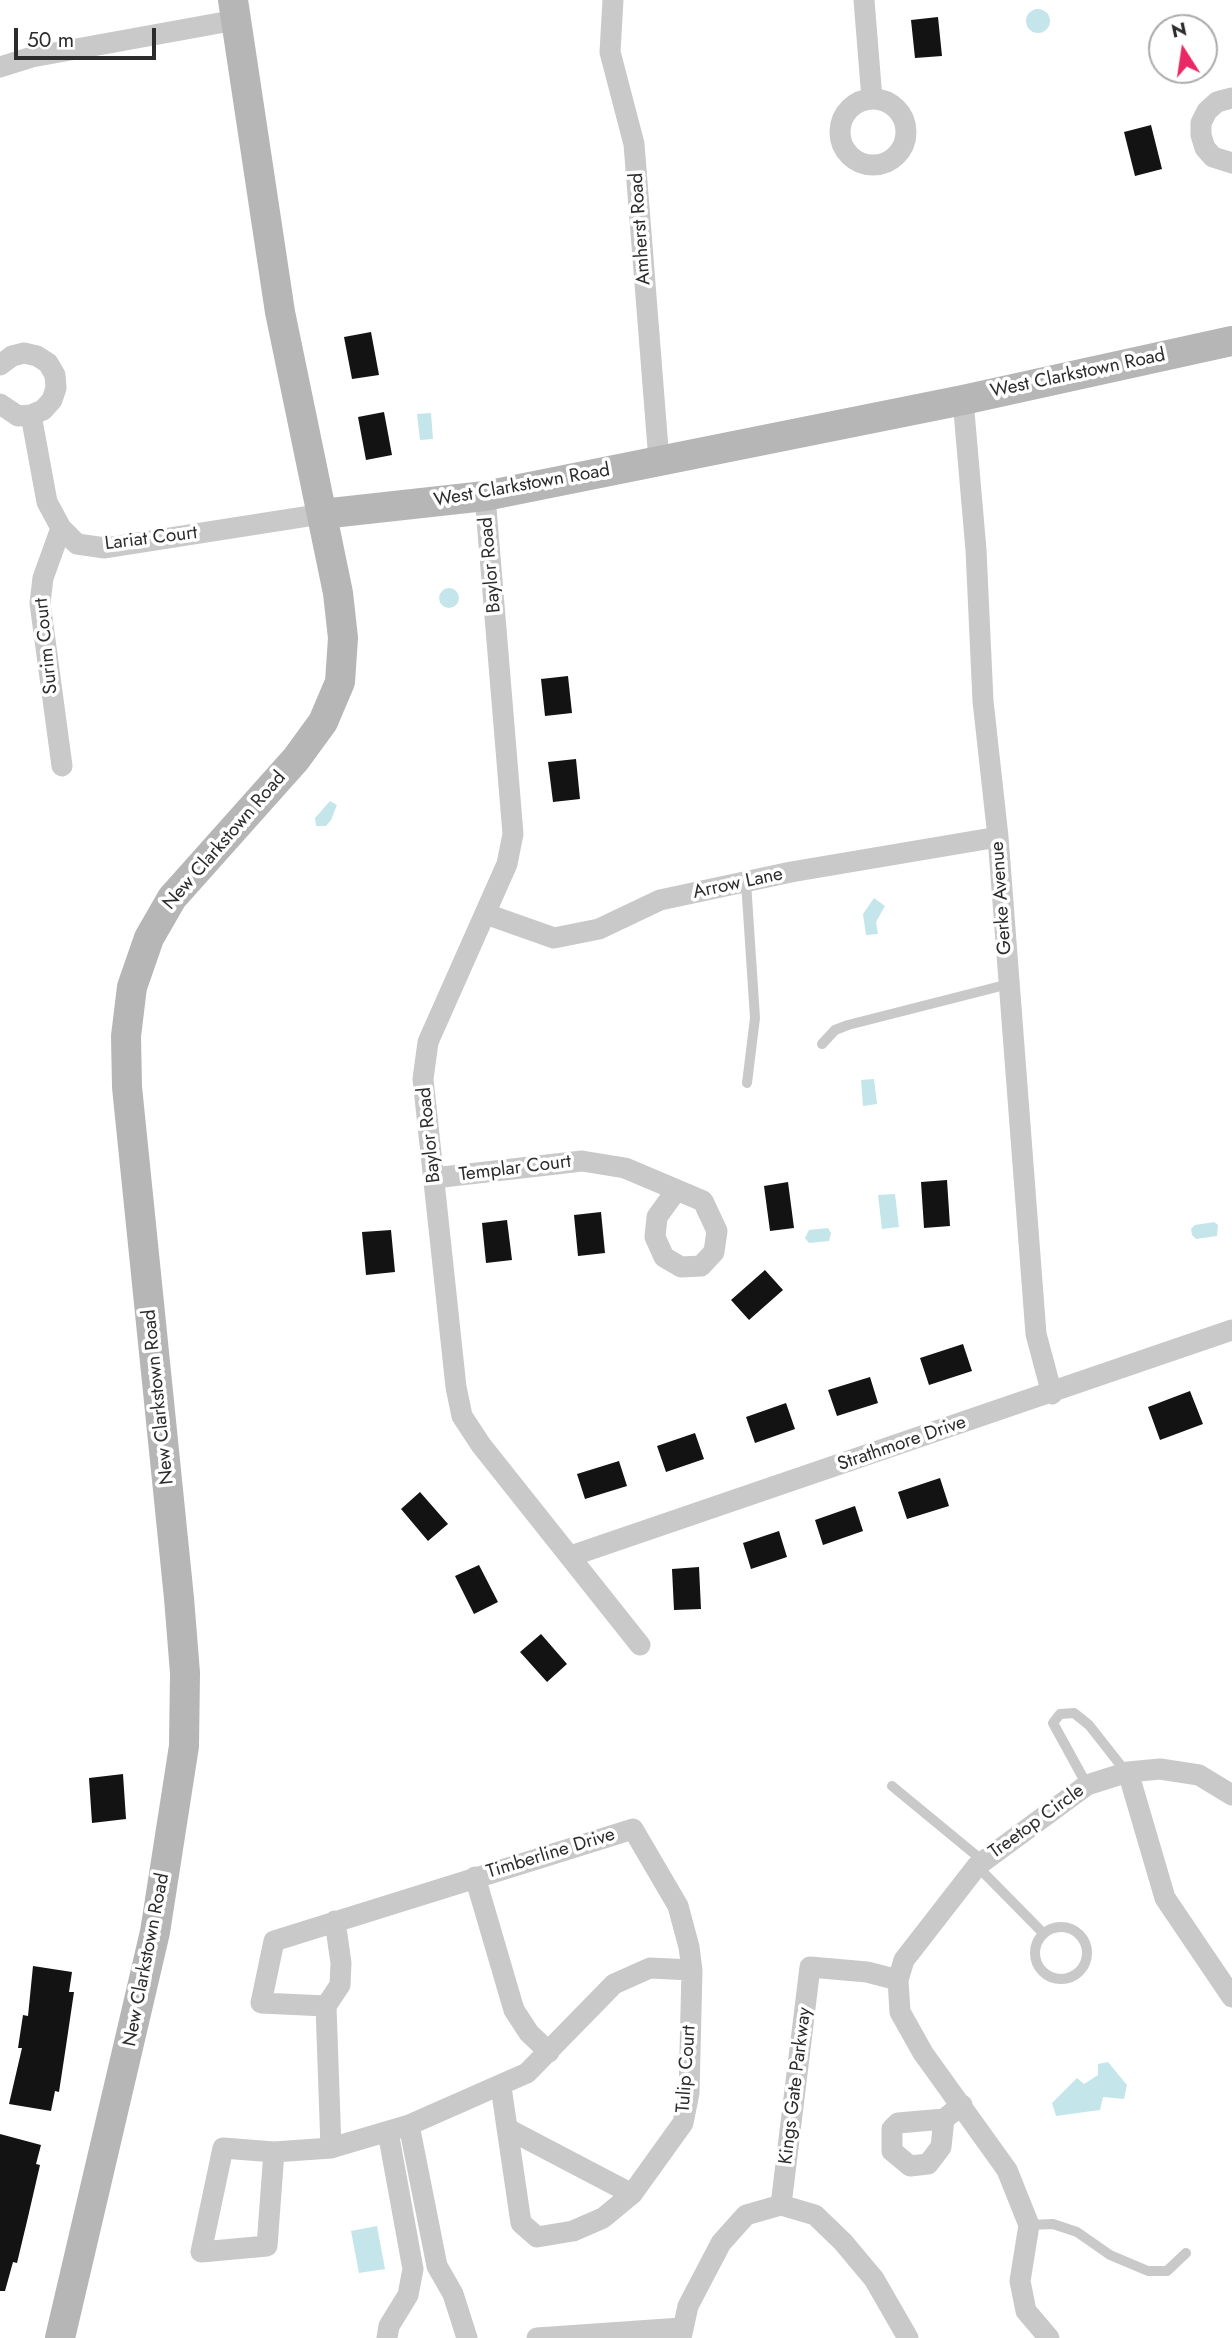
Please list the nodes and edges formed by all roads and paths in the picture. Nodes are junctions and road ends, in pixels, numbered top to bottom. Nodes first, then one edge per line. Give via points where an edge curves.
1 (613, 0) edge
2 (864, 0) edge
3 (234, 10) edge
4 (0, 67) edge
5 (1232, 98) edge
6 (872, 99) dead end
7 (1232, 163) edge
8 (1232, 341) edge
9 (0, 365) edge
10 (963, 400) junction
11 (0, 404) edge
12 (31, 415) junction
13 (659, 461) junction
14 (485, 496) junction
15 (322, 514) junction
16 (61, 528) junction
17 (62, 766) dead end
18 (998, 837) junction
19 (746, 882) junction
20 (486, 914) junction
21 (1009, 984) junction
22 (822, 1044) dead end
23 (747, 1083) dead end
24 (434, 1178) junction
25 (675, 1192) dead end
26 (1232, 1331) edge
27 (1052, 1394) junction
28 (571, 1556) junction
29 (640, 1645) dead end
30 (1127, 1772) junction
31 (1087, 1784) junction
32 (892, 1786) dead end
33 (1232, 1795) edge
34 (980, 1863) junction
35 (475, 1877) junction
36 (335, 1921) junction
37 (1044, 1933) junction
38 (692, 1970) junction
39 (898, 1980) junction
40 (1232, 1997) edge
41 (326, 2006) junction
42 (549, 2052) junction
43 (501, 2087) junction
44 (962, 2105) junction
45 (944, 2119) dead end
46 (409, 2125) junction
47 (508, 2129) junction
48 (388, 2132) junction
49 (331, 2148) junction
50 (274, 2152) junction
51 (632, 2194) junction
52 (781, 2206) junction
53 (1029, 2225) junction
54 (1186, 2253) dead end
55 (681, 2333) edge
56 (60, 2338) edge
57 (387, 2338) edge
58 (467, 2338) edge
59 (537, 2338) edge
60 (908, 2338) edge
61 (1049, 2338) edge

1 - 13 street, Amherst Road via 610,52 634,144
2 - 6 street
3 - 4 street
3 - 15 street via 280,312
5 - 7 street via 1207,111 1200,135 1213,157
8 - 10 street, West Clarkstown Road
9 - 12 street via 24,353 48,363 56,388 43,410
10 - 13 street, West Clarkstown Road
10 - 18 street, Gerke Avenue via 983,701
11 - 12 street via 18,416
12 - 16 street via 47,502
13 - 14 street, West Clarkstown Road
14 - 15 street, West Clarkstown Road
14 - 20 street, Baylor Road via 513,834 507,864
15 - 16 street, Lariat Court via 105,548 77,544
15 - 56 street, New Clarkstown Road via 343,638 340,682 323,722 296,759 172,898 149,937 132,986 126,1036 127,1087 179,1598 184,1746 155,1932
16 - 17 street, Surim Court via 43,578 40,603
18 - 19 street, Arrow Lane
18 - 21 street, Gerke Avenue
19 - 20 street, Arrow Lane via 660,900 599,929 554,937
19 - 23 lane via 755,1018
20 - 24 street, Baylor Road via 428,1042 423,1079
21 - 22 lane via 848,1025 835,1030
21 - 27 street, Gerke Avenue via 1036,1334
24 - 25 street, Templar Court via 582,1161 625,1168
24 - 28 street, Baylor Road via 462,1416
26 - 27 street, Strathmore Drive
27 - 28 street, Strathmore Drive
28 - 29 street, Baylor Road
30 - 31 street, Treetop Circle
30 - 31 lane via 1089,1725 1074,1713 1060,1714 1053,1723
30 - 33 street, Treetop Circle via 1160,1769 1199,1775
30 - 40 street via 1165,1898
31 - 34 street, Treetop Circle
32 - 34 lane
34 - 37 lane
34 - 39 street, Treetop Circle via 904,1960
35 - 36 street, Timberline Drive
35 - 38 street, Timberline Drive via 633,1829 678,1906
35 - 42 street, Timberline Drive via 514,2010 529,2034
36 - 41 street via 340,1985
36 - 41 street, Timberline Drive via 274,1941 261,2003
37 - 37 lane via 1068,1928 1082,1938 1087,1955 1080,1971 1065,1979 1042,1971 1035,1948
38 - 42 street via 650,1968 614,1984
38 - 51 street, Tulip Court via 689,2093 683,2123
39 - 44 street via 900,2012 923,2053
39 - 52 street, Kings Gate Parkway via 810,1967
41 - 49 street
42 - 43 street via 527,2073
43 - 46 street
43 - 47 street, Tulip Court
44 - 45 street
44 - 53 street via 1007,2170
46 - 48 street
46 - 58 street via 437,2266 453,2294
47 - 51 street
47 - 51 street, Tulip Court via 522,2223 537,2237 573,2231 603,2218
48 - 49 street
48 - 57 street via 413,2269 408,2295
49 - 50 street
50 - 50 street via 223,2148 201,2252 267,2246
52 - 55 street via 746,2215 721,2243 688,2306
52 - 60 street via 814,2215 843,2242 874,2279
53 - 54 lane via 1053,2224 1077,2232 1110,2255 1148,2271 1167,2271
53 - 61 street via 1020,2281 1026,2311
55 - 59 street

